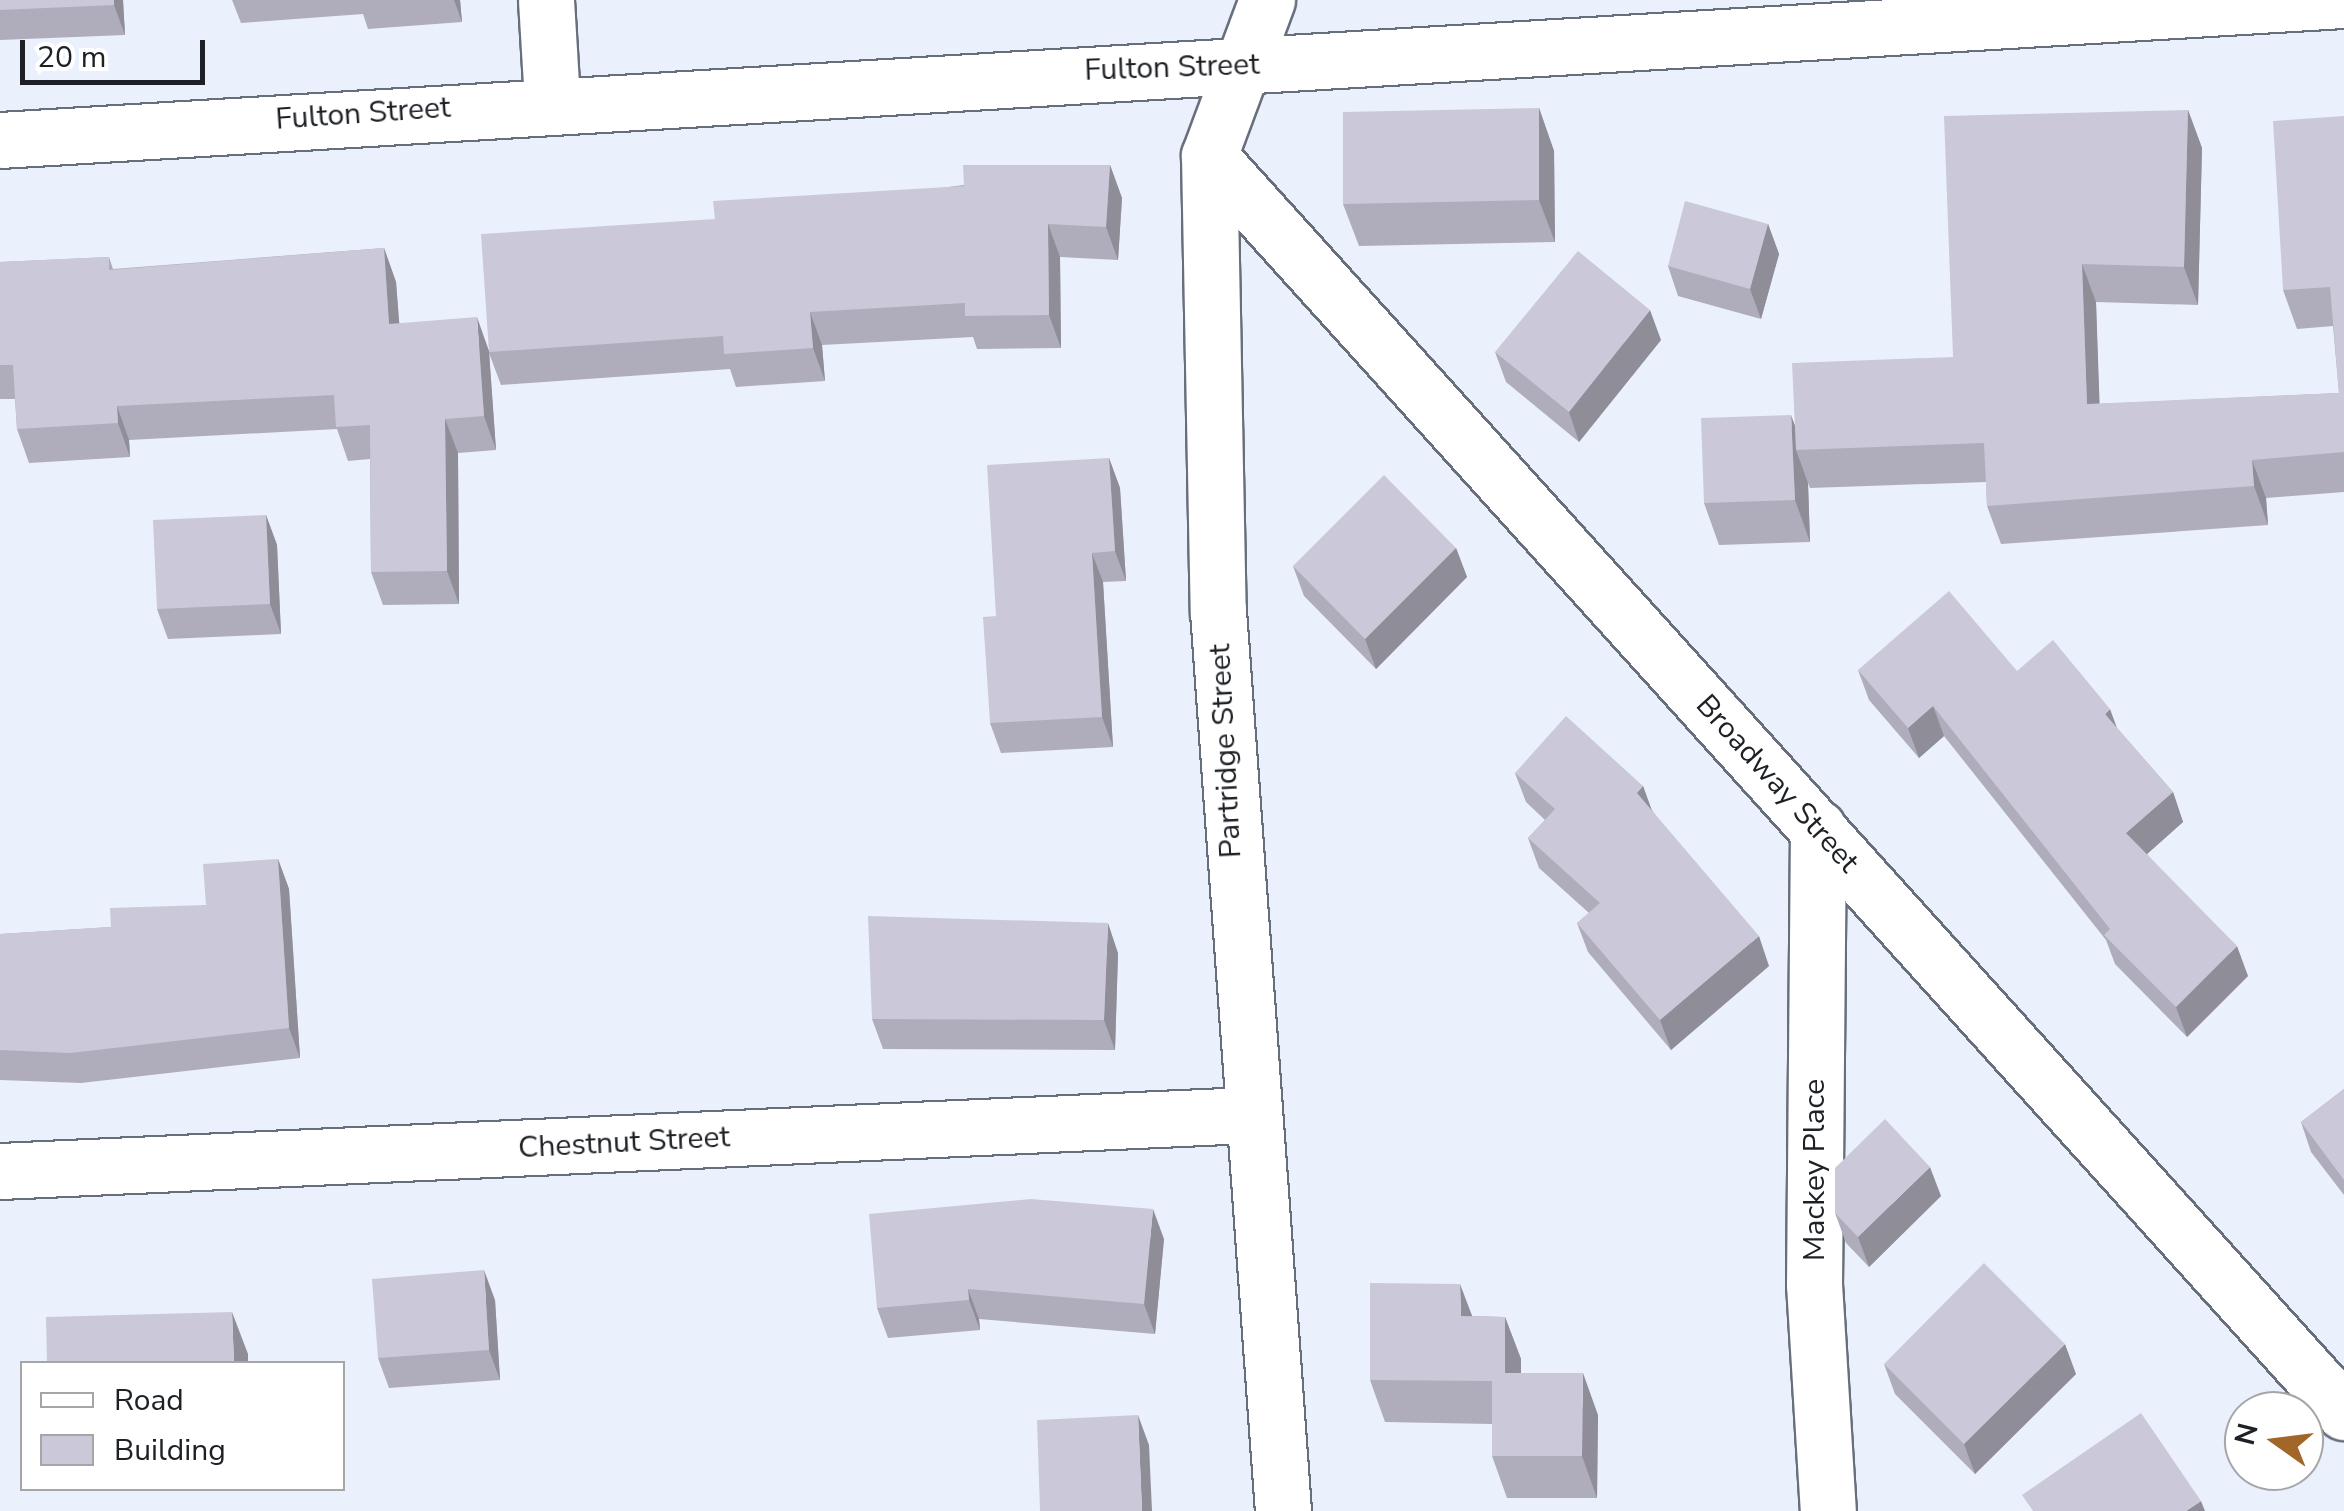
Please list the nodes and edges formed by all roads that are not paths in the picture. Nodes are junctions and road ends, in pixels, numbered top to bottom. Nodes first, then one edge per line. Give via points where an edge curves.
1 (546, 0) edge
2 (1267, 0) edge
3 (2343, 0) edge
4 (1240, 66) junction
5 (552, 101) junction
6 (0, 140) edge
7 (1209, 156) junction
8 (1818, 828) junction
9 (1248, 1114) junction
10 (0, 1171) edge
11 (2344, 1412) edge
12 (1283, 1511) edge
13 (1828, 1511) edge

1 - 5 street
2 - 4 street, Partridge Street
3 - 4 street, Fulton Street
4 - 5 street, Fulton Street
4 - 7 street, Partridge Street
5 - 6 street, Fulton Street
7 - 8 street, Broadway Street
7 - 9 street, Partridge Street via 1218,611
8 - 11 street, Broadway Street
8 - 13 street, Mackey Place via 1814,1284
9 - 10 street, Chestnut Street
9 - 12 street, Partridge Street

